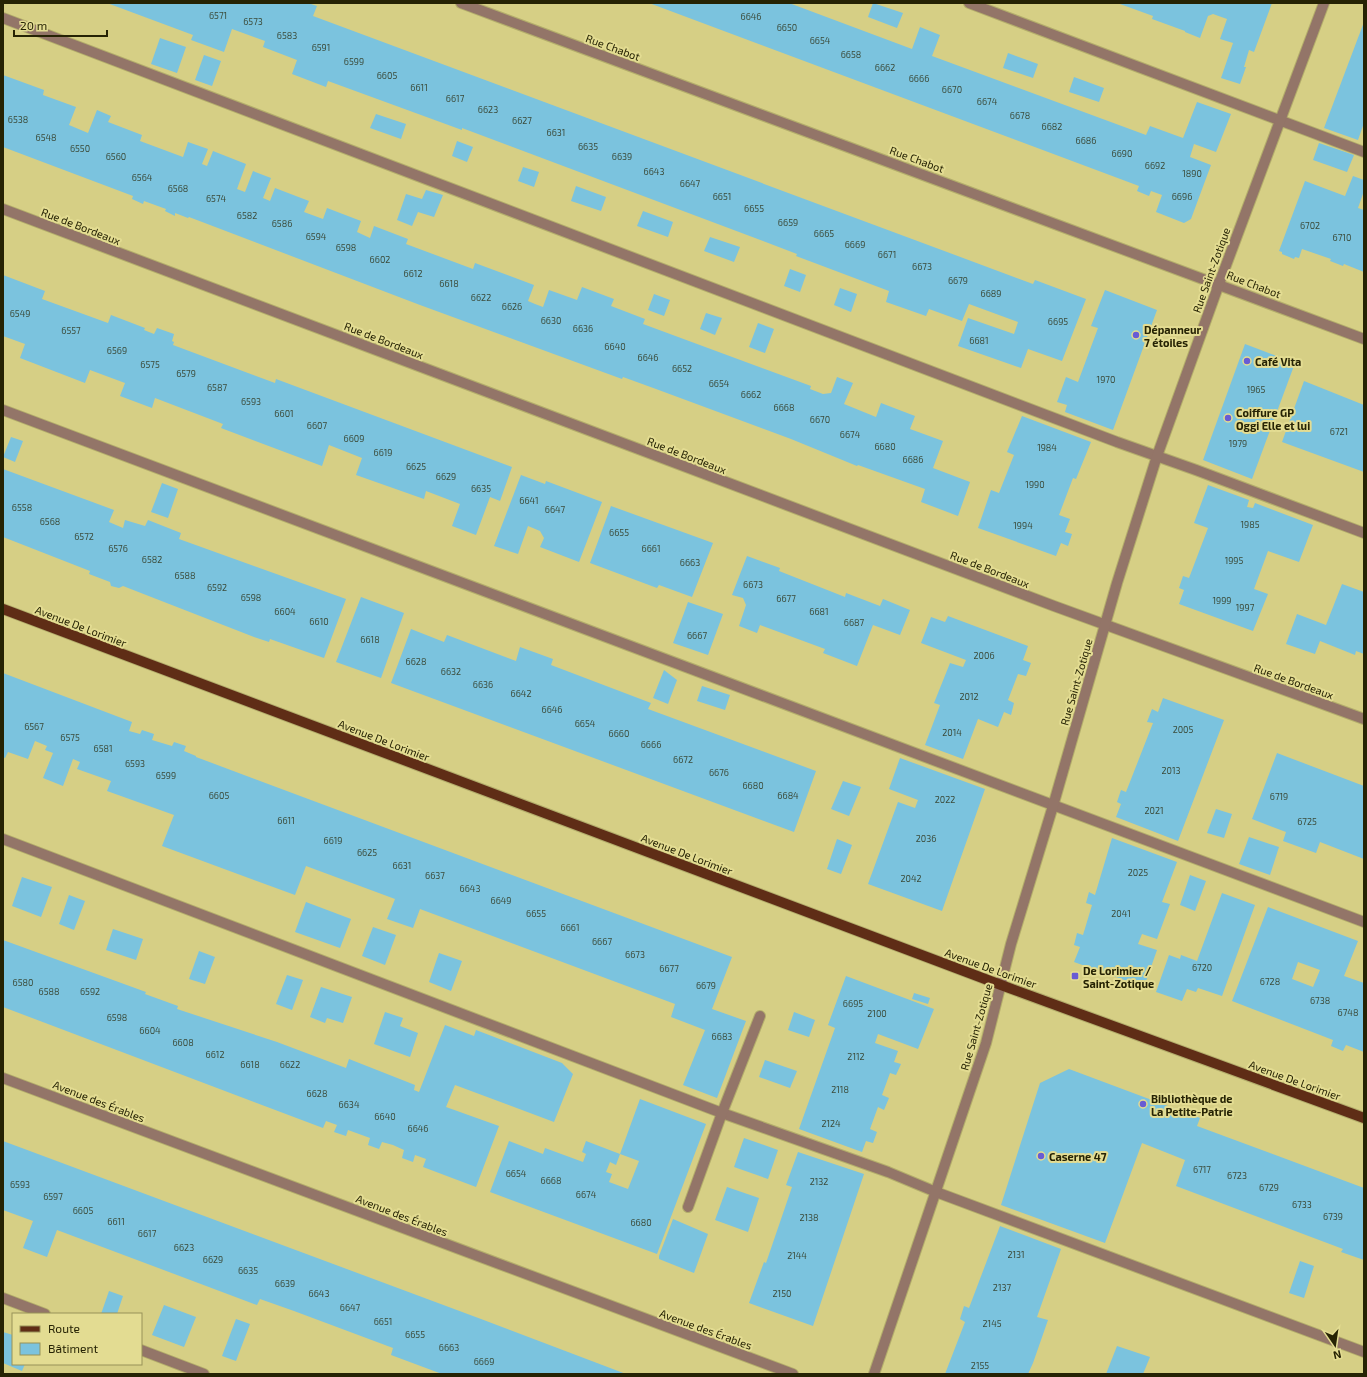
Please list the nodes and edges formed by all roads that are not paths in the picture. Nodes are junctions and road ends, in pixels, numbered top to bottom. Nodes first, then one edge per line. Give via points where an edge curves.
1 (461, 3) edge
2 (968, 3) edge
3 (1324, 3) edge
4 (3, 18) edge
5 (1279, 120) junction
6 (1364, 152) edge
7 (3, 209) edge
8 (1219, 284) junction
9 (1364, 339) edge
10 (3, 410) edge
11 (1157, 456) junction
12 (1364, 533) edge
13 (3, 609) edge
14 (1105, 624) junction
15 (1364, 719) edge
16 (1053, 806) junction
17 (3, 839) edge
18 (1364, 922) edge
19 (1002, 985) junction
20 (760, 1016) dead end
21 (3, 1078) edge
22 (722, 1112) junction
23 (1364, 1118) edge
24 (936, 1192) junction
25 (688, 1207) dead end
26 (3, 1298) edge
27 (42, 1313) edge
28 (142, 1350) edge
29 (1364, 1352) edge
30 (204, 1374) edge
31 (793, 1374) edge
32 (874, 1374) edge

1 - 8 street, Rue Chabot
2 - 5 street
3 - 5 street, Rue Saint-Zotique
4 - 11 street
5 - 6 street
5 - 8 street, Rue Saint-Zotique
7 - 14 street, Rue de Bordeaux
8 - 9 street, Rue Chabot
8 - 11 street, Rue Saint-Zotique
10 - 16 street
11 - 12 street
11 - 14 street, Rue Saint-Zotique
13 - 19 main road, Avenue De Lorimier
14 - 15 street, Rue de Bordeaux
14 - 16 street, Rue Saint-Zotique
16 - 18 street
16 - 19 street, Rue Saint-Zotique
17 - 22 street
19 - 23 main road, Avenue De Lorimier
19 - 24 street, Rue Saint-Zotique via 986,1042
20 - 22 street
21 - 31 street, Avenue des Érables
22 - 24 street
22 - 25 street
24 - 29 street
24 - 32 street, Rue Saint-Zotique
26 - 27 street
28 - 30 street

